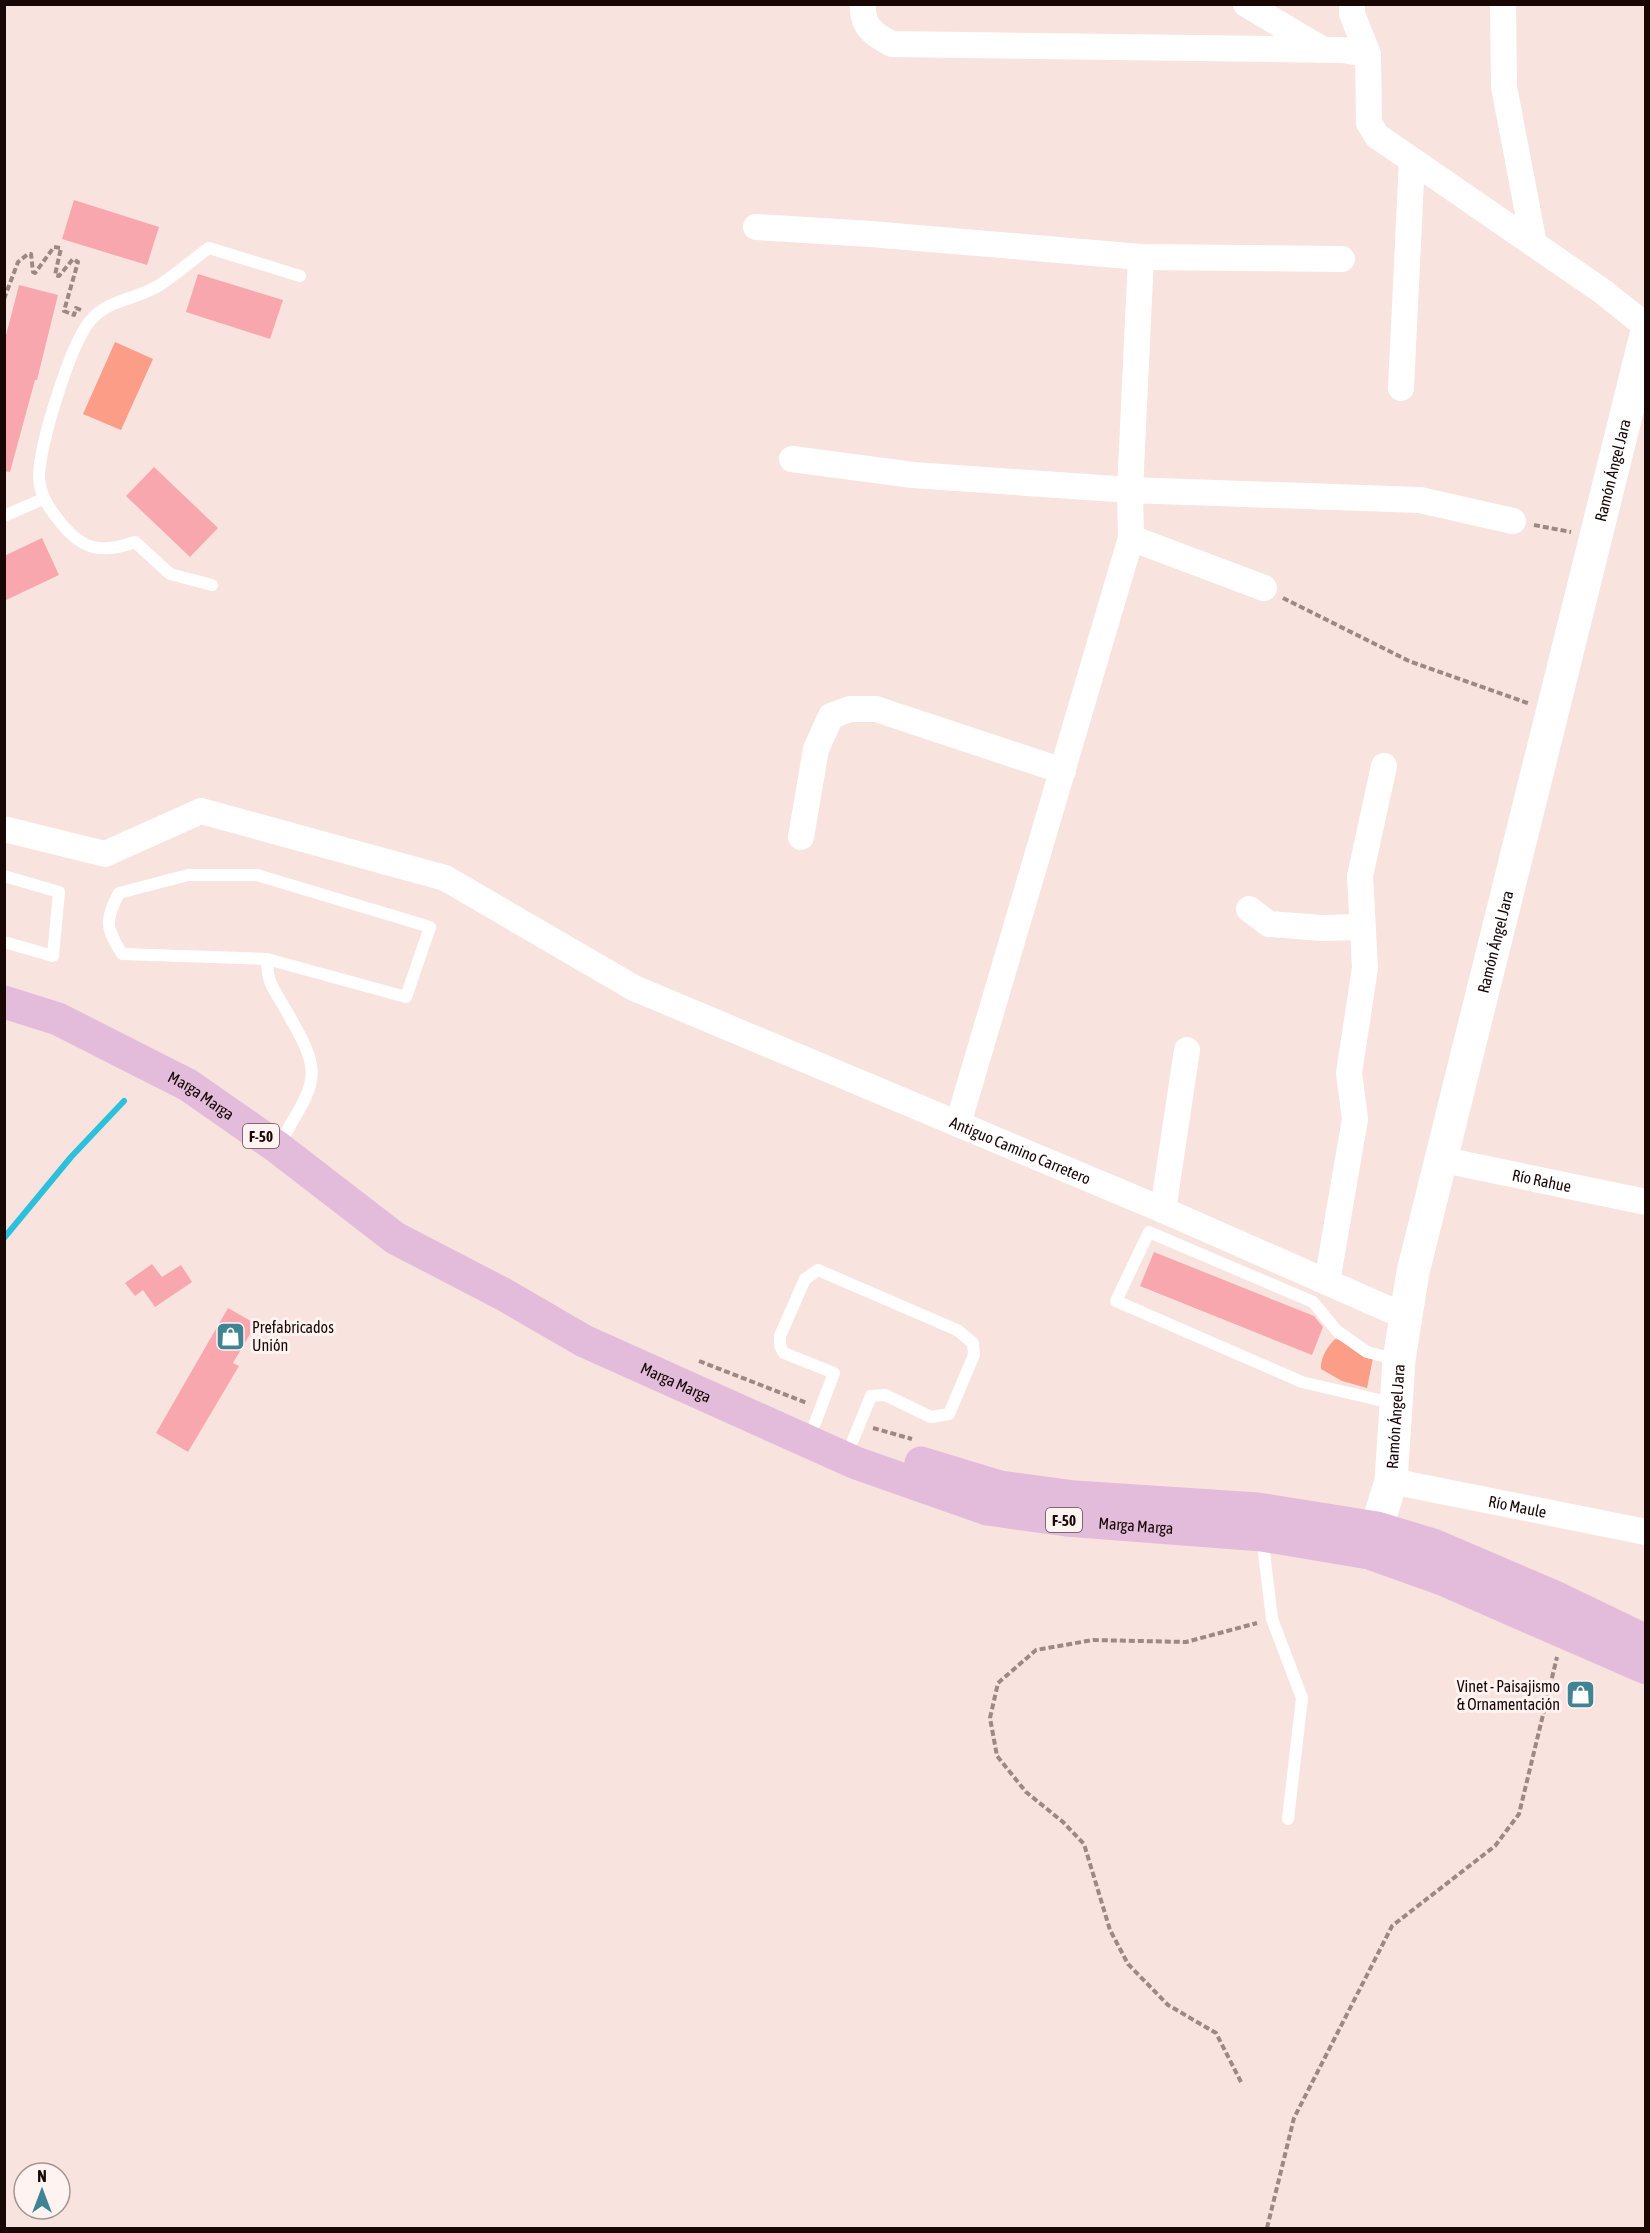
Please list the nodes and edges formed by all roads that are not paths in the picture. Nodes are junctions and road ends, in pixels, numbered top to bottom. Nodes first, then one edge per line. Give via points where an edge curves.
1 (863, 4) edge
2 (1246, 4) edge
3 (1352, 4) edge
4 (1503, 4) edge
5 (1323, 50) junction
6 (1368, 54) junction
7 (1412, 160) junction
8 (756, 227) dead end
9 (1534, 244) junction
10 (1141, 257) junction
11 (1342, 259) dead end
12 (300, 276) dead end
13 (1646, 326) edge
14 (1646, 335) edge
15 (1401, 388) dead end
16 (1636, 413) edge
17 (792, 459) dead end
18 (1130, 490) junction
19 (43, 499) junction
20 (4, 516) edge
21 (1513, 520) road end
22 (1131, 538) junction
23 (212, 585) dead end
24 (1264, 588) road end
25 (1384, 766) dead end
26 (1063, 771) junction
27 (4, 829) edge
28 (801, 837) dead end
29 (4, 876) edge
30 (1249, 909) dead end
31 (1363, 927) junction
32 (4, 942) edge
33 (267, 959) junction
34 (4, 1002) edge
35 (1187, 1050) dead end
36 (958, 1124) junction
37 (277, 1147) junction
38 (1439, 1159) junction
39 (1646, 1202) edge
40 (1163, 1210) junction
41 (1327, 1282) junction
42 (503, 1294) junction
43 (1404, 1316) junction
44 (1399, 1360) junction
45 (1397, 1404) junction
46 (815, 1423) junction
47 (853, 1440) junction
48 (1391, 1481) junction
49 (1646, 1532) edge
50 (1262, 1535) junction
51 (1373, 1541) junction
52 (1646, 1641) edge
53 (1646, 1668) edge
54 (1288, 1819) dead end

1 - 5 street via 862,15 871,33 892,44
2 - 5 street
3 - 6 street via 1352,14
4 - 9 street via 1504,87
5 - 6 street
6 - 7 street via 1369,123 1377,136
7 - 9 street
7 - 15 street
8 - 10 street
9 - 13 street
10 - 11 street
10 - 18 street
12 - 19 lane via 209,248 156,287 107,305 89,322 58,388 39,476
14 - 16 main road, Ramón Ángel Jara
16 - 38 main road, Ramón Ángel Jara via 1595,537
17 - 18 street via 913,475
18 - 21 street via 1420,500
18 - 22 street
19 - 20 lane
19 - 23 lane via 71,537 94,547 115,549 135,542 170,574
22 - 24 street
22 - 26 street
25 - 31 street via 1360,876
26 - 28 street via 876,709 850,709 831,716 816,749
26 - 36 street
27 - 36 street, Antiguo Camino Carretero via 105,854 201,811 446,878 634,988
29 - 32 lane via 59,892 53,956
30 - 31 street via 1269,924
31 - 41 street via 1365,968 1349,1073 1355,1119
33 - 33 lane via 406,997 430,927 257,875 188,875 119,893 108,916 111,936 122,954
33 - 37 lane via 267,977 307,1047 314,1070 308,1094
34 - 37 main road, Marga Marga / F-50 via 58,1019 188,1085
35 - 40 street
36 - 40 street, Antiguo Camino Carretero
37 - 42 main road, Marga Marga / F-50 via 395,1238
38 - 39 street, Río Rahue
38 - 43 main road, Ramón Ángel Jara
40 - 41 street, Antiguo Camino Carretero
41 - 43 street, Antiguo Camino Carretero
42 - 46 main road, Marga Marga / F-50
42 - 50 main road, Marga Marga / F-50 via 584,1341 779,1430 856,1463 987,1509 1066,1520
43 - 44 main road, Ramón Ángel Jara
44 - 45 main road, Ramón Ángel Jara
44 - 45 lane via 1367,1352 1337,1331 1313,1302 1149,1232 1116,1301 1302,1382
45 - 48 main road, Ramón Ángel Jara
46 - 47 main road, Marga Marga / F-50
46 - 47 lane via 834,1372 784,1353 780,1336 805,1278 818,1270 957,1329 973,1343 974,1355 949,1414 931,1417 885,1395 871,1396
47 - 51 main road, Marga Marga / F-50 via 1000,1487 1075,1497 1258,1509
48 - 49 street, Río Maule
48 - 51 main road, Ramón Ángel Jara
50 - 51 main road, Marga Marga / F-50
50 - 54 lane via 1272,1619 1302,1698
51 - 52 main road, Marga Marga / F-50 via 1433,1545
51 - 53 main road, Marga Marga / F-50 via 1442,1579

